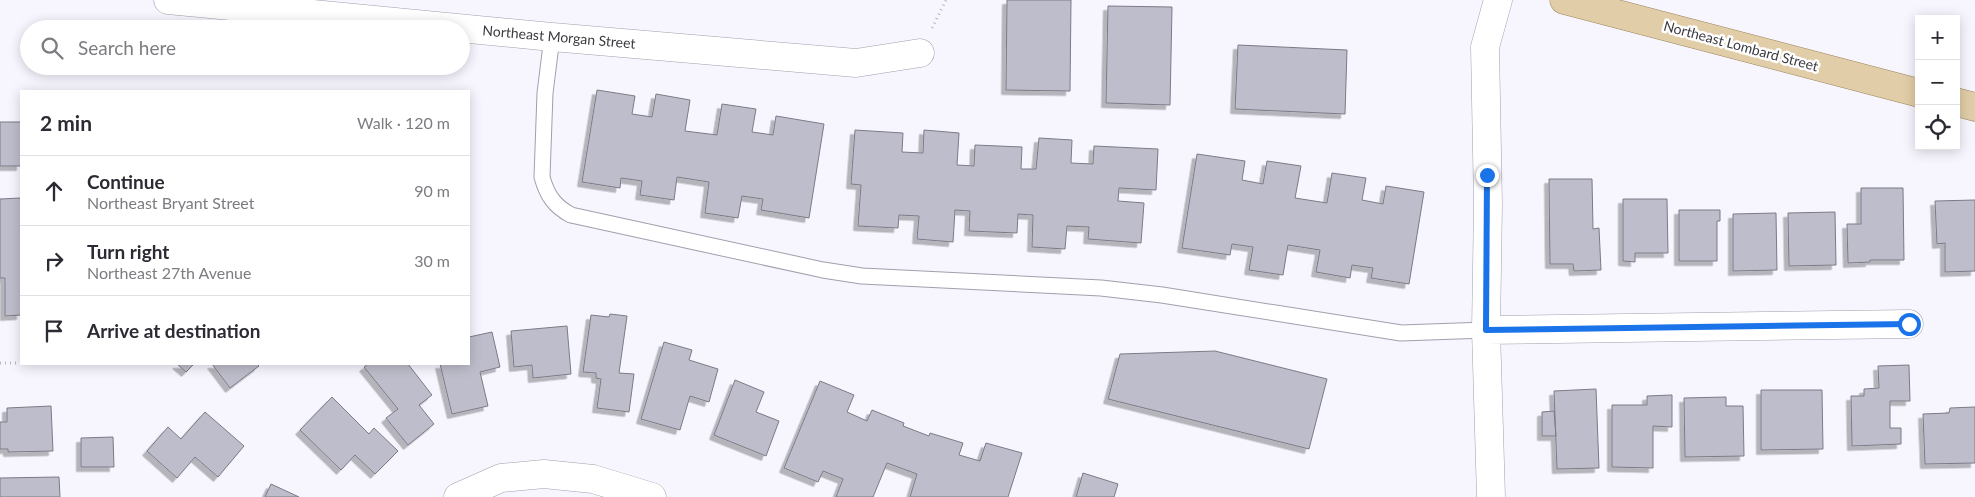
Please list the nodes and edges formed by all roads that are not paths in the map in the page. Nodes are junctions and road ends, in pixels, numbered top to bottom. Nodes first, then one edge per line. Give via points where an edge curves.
1 (168, 0) edge
2 (1498, 0) edge
3 (1564, 0) edge
4 (376, 20) edge
5 (470, 29) edge
6 (552, 37) junction
7 (920, 53) dead end
8 (1915, 92) edge
9 (1960, 103) edge
10 (1975, 107) edge
11 (1909, 324) dead end
12 (1486, 330) junction
13 (458, 497) edge
14 (652, 497) edge
15 (1491, 497) edge

1 - 4 street, Northeast Morgan Street
2 - 12 street via 1486,46
3 - 8 main road, Northeast Lombard Street
5 - 6 street, Northeast Morgan Street
6 - 7 street, Northeast Morgan Street via 856,63
6 - 12 lane via 545,93 542,176 552,200 571,215 862,276 1101,288 1401,333
9 - 10 main road
11 - 12 street
12 - 15 street
13 - 14 street via 501,478 544,474 593,479

